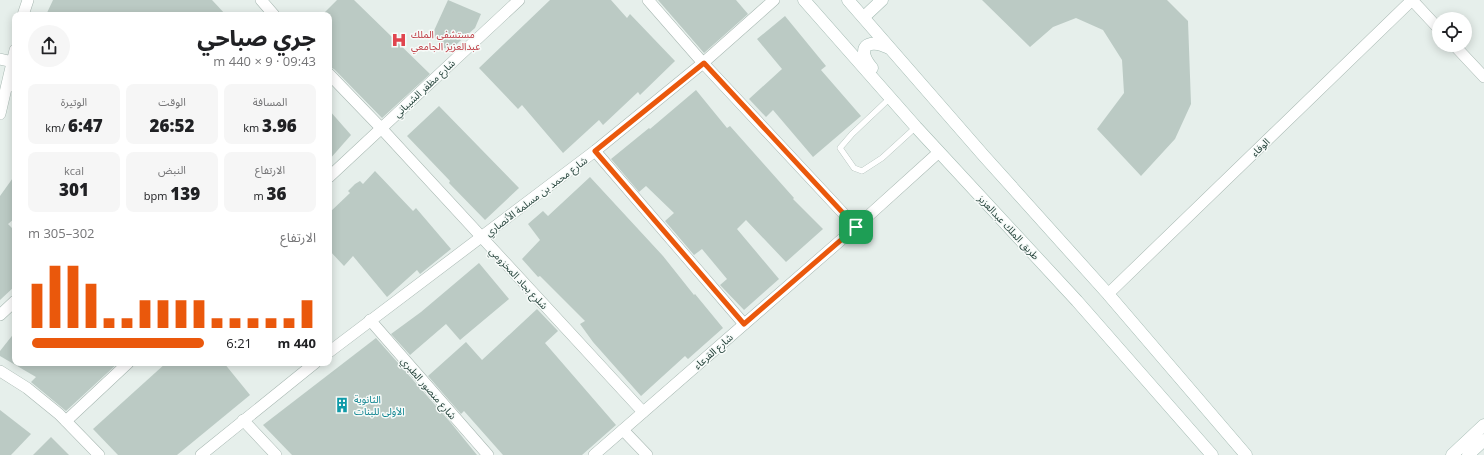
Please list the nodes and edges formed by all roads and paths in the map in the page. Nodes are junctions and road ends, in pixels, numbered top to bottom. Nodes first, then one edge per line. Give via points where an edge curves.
1 (28, 0) edge
2 (261, 0) edge
3 (519, 0) edge
4 (648, 0) edge
5 (774, 0) edge
6 (804, 0) edge
7 (882, 0) edge
8 (1412, 0) edge
9 (851, 1) edge
10 (24, 12) edge
11 (271, 12) edge
12 (864, 17) junction
13 (1432, 21) edge
14 (890, 48) junction
15 (1461, 52) edge
16 (12, 56) edge
17 (0, 59) edge
18 (704, 63) junction
19 (12, 77) edge
20 (332, 77) edge
21 (1484, 77) edge
22 (11, 87) edge
23 (890, 98) junction
24 (0, 114) edge
25 (916, 127) junction
26 (381, 128) junction
27 (595, 151) junction
28 (939, 152) junction
29 (332, 174) edge
30 (990, 207) junction
31 (856, 227) junction
32 (482, 237) junction
33 (1108, 294) junction
34 (12, 304) edge
35 (0, 315) edge
36 (370, 320) junction
37 (744, 324) junction
38 (332, 350) edge
39 (125, 366) edge
40 (311, 366) edge
41 (0, 371) edge
42 (643, 412) junction
43 (243, 420) junction
44 (66, 421) junction
45 (1484, 425) edge
46 (623, 430) junction
47 (1484, 440) edge
48 (99, 455) edge
49 (201, 455) edge
50 (276, 455) edge
51 (488, 455) edge
52 (594, 455) edge
53 (647, 455) edge
54 (1212, 455) edge
55 (1246, 455) edge
56 (1452, 455) edge
57 (1468, 455) edge

1 - 10 street
2 - 11 street
3 - 26 street, شارع مظفر الشيباني
4 - 18 street
5 - 18 street, شارع محمد بن مسلمة الأنصاري
6 - 23 main road, طريق الملك عبدالعزيز
7 - 12 main road
8 - 13 street
8 - 33 street, الوفاء
9 - 12 main road
12 - 14 main road
14 - 30 main road via 879,43 870,44 865,48 864,55 960,166
14 - 33 main road
15 - 21 street
16 - 17 street
18 - 27 street, شارع محمد بن مسلمة الأنصاري
18 - 31 street
19 - 22 street
20 - 26 street, شلرع بجاد المخزومي
22 - 24 street
23 - 25 main road, طريق الملك عبدالعزيز
23 - 25 lane via 840,148 854,168 862,171 876,163
25 - 28 main road, طريق الملك عبدالعزيز
26 - 29 street, شارع مظفر الشيباني
26 - 32 street, شلرع بجاد المخزومي
27 - 32 street, شارع محمد بن مسلمة الأنصاري
27 - 37 street
28 - 30 main road, طريق الملك عبدالعزيز
28 - 31 street, شارع القرعاء
30 - 54 main road, طريق الملك عبدالعزيز via 1077,301
31 - 37 street, شارع القرعاء
32 - 36 street, شارع محمد بن مسلمة الأنصاري
32 - 42 street, شلرع بجاد المخزومي
33 - 55 main road
34 - 35 street
36 - 38 street, شارع محمد بن مسلمة الأنصاري
36 - 51 street, شارع منصور الطبري
37 - 42 street, شارع القرعاء
39 - 44 street
40 - 43 street
41 - 44 street via 27,388
42 - 46 street, شارع القرعاء
43 - 49 street
43 - 50 street
44 - 48 street
45 - 56 main road
46 - 52 street, شارع القرعاء
46 - 53 street
47 - 57 main road

